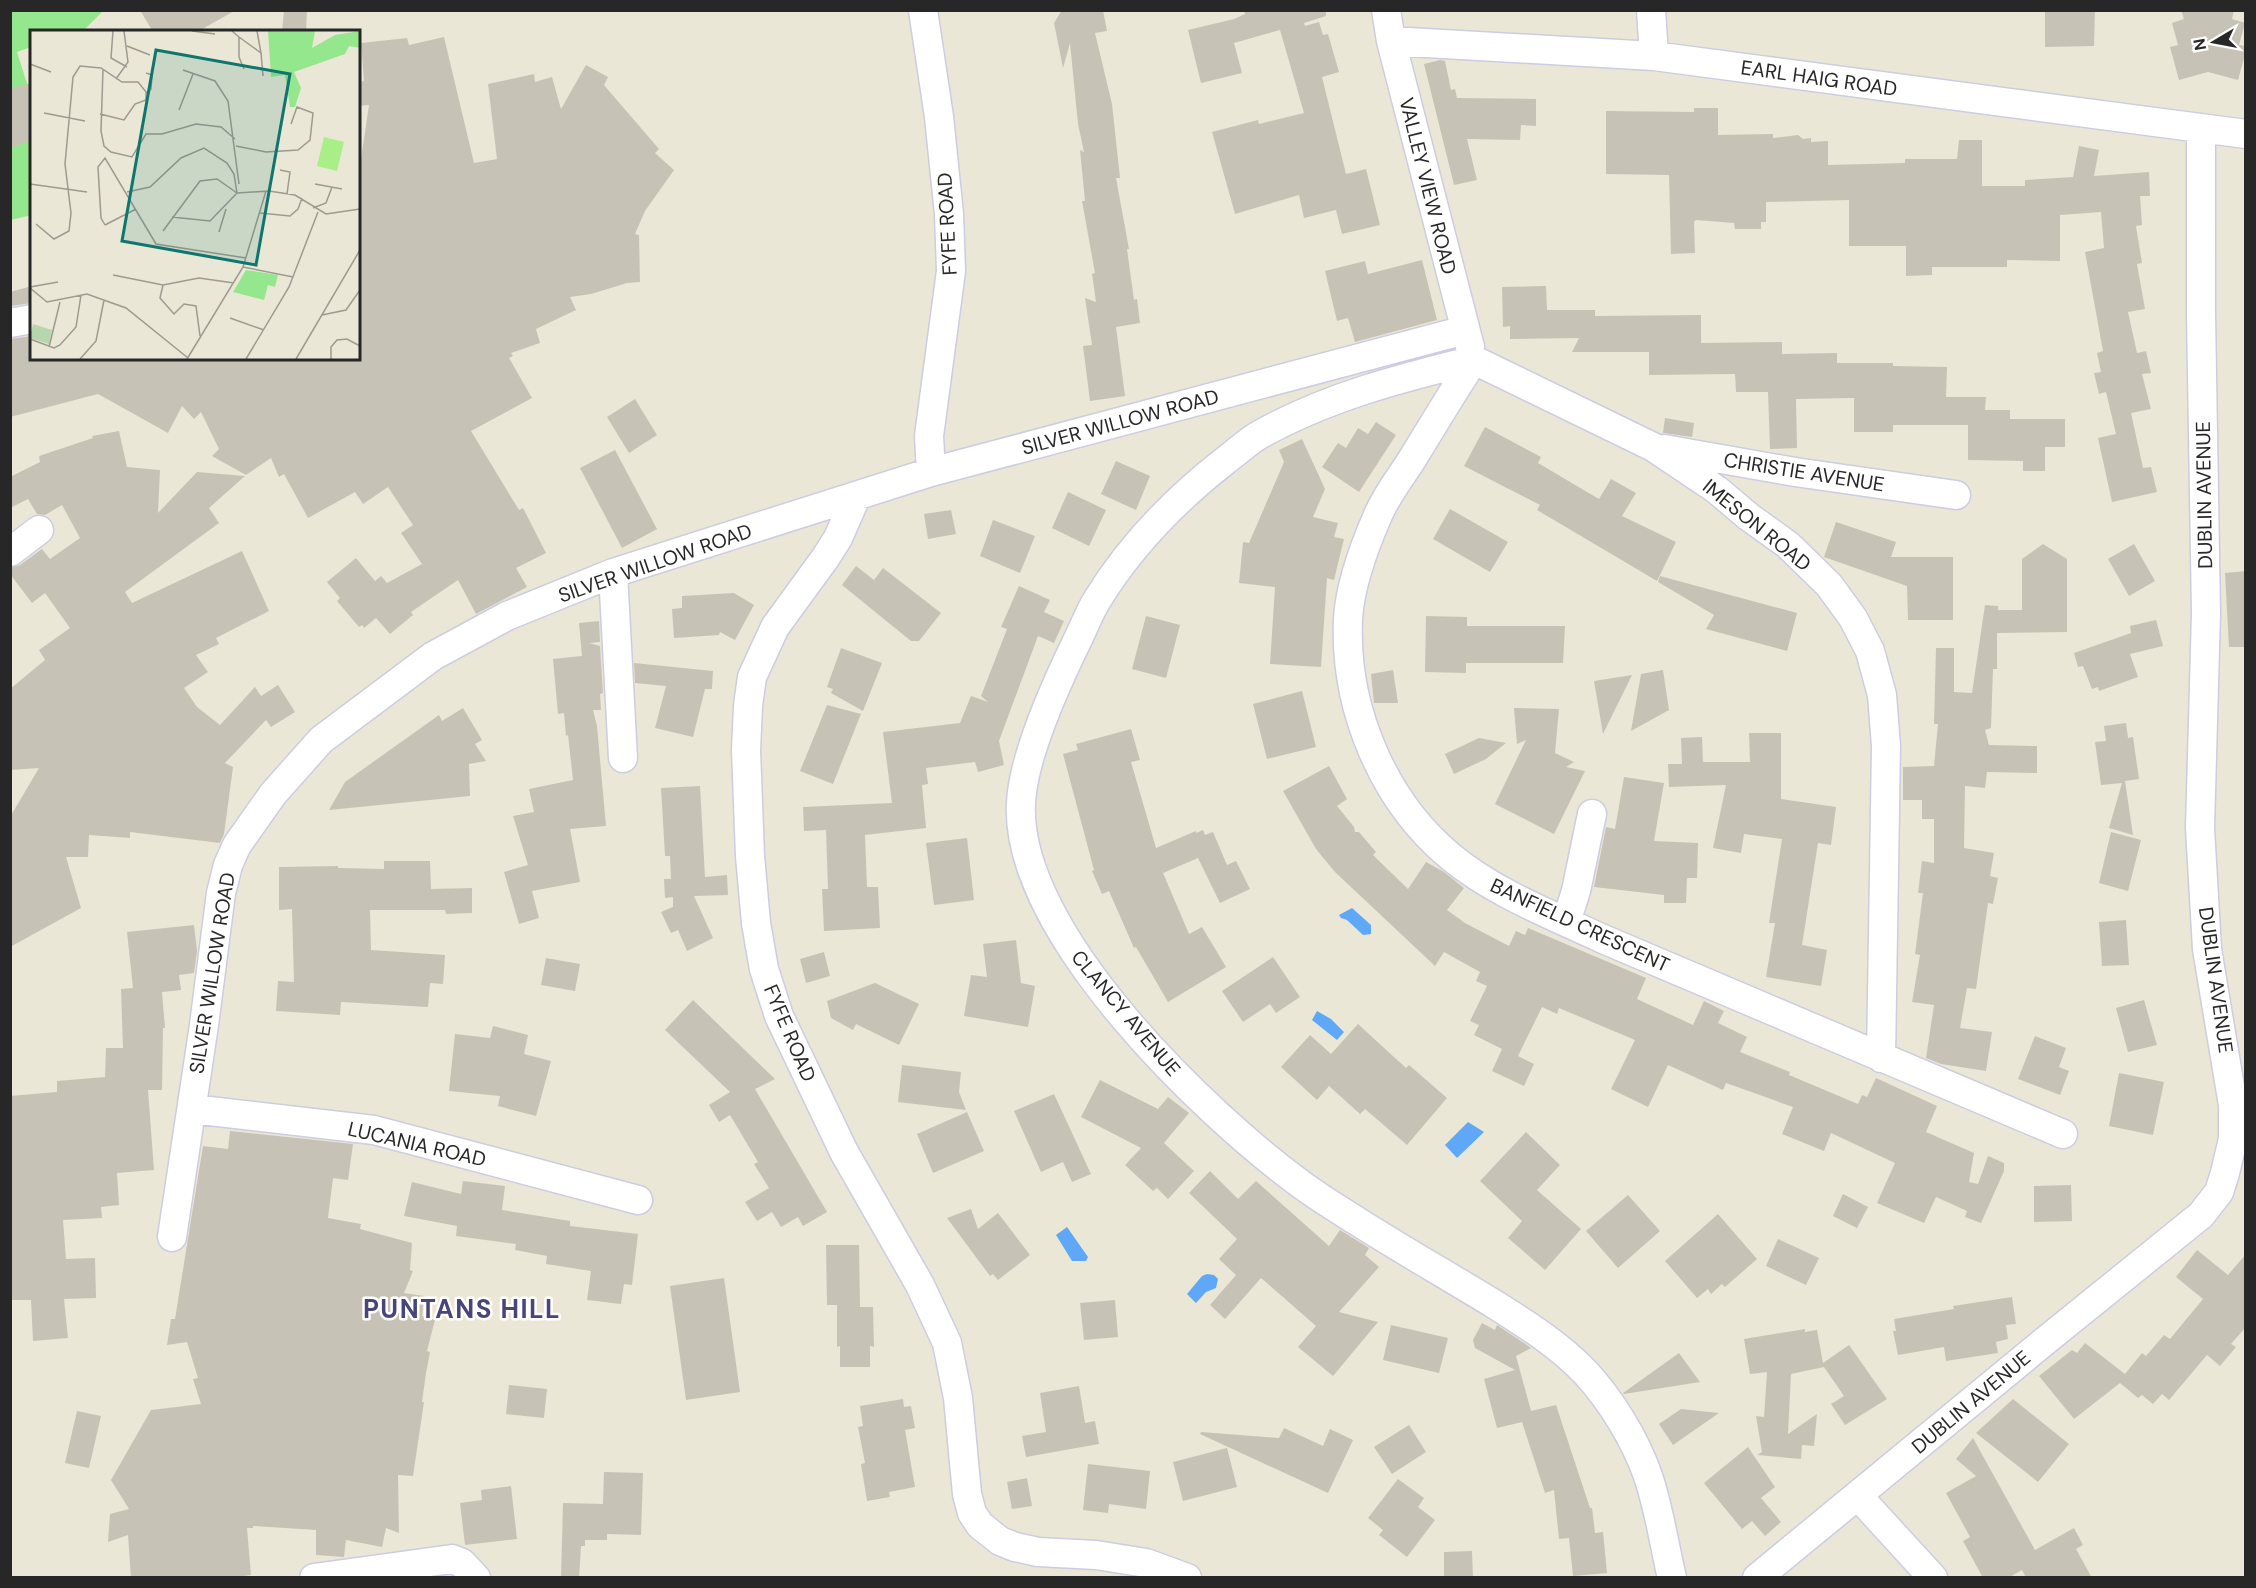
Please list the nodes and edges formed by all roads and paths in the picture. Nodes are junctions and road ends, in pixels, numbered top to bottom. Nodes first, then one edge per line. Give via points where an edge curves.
1 (923, 10) edge
2 (1386, 10) edge
3 (1651, 10) edge
4 (1391, 41) junction
5 (1654, 56) junction
6 (2201, 128) junction
7 (2246, 134) edge
8 (30, 319) edge
9 (10, 323) edge
10 (1465, 330) junction
11 (1474, 360) junction
12 (1653, 447) junction
13 (931, 472) junction
14 (1956, 495) dead end
15 (856, 497) junction
16 (39, 530) dead end
17 (10, 552) edge
18 (613, 573) junction
19 (623, 758) dead end
20 (1592, 814) dead end
21 (1566, 922) junction
22 (1881, 1058) junction
23 (192, 1109) junction
24 (2063, 1134) dead end
25 (638, 1200) dead end
26 (172, 1238) dead end
27 (1858, 1496) junction
28 (314, 1578) edge
29 (476, 1578) edge
30 (1187, 1578) edge
31 (1672, 1578) edge
32 (1757, 1578) edge
33 (1933, 1578) edge

1 - 13 street, FYFE ROAD via 940,128 951,271 930,426
2 - 4 street, VALLEY VIEW ROAD
3 - 5 street
4 - 5 street, EARL HAIG ROAD
4 - 10 street, VALLEY VIEW ROAD
5 - 6 street, EARL HAIG ROAD
6 - 7 street, EARL HAIG ROAD
6 - 27 street, DUBLIN AVENUE via 2206,613 2200,828 2207,949 2233,1105 2233,1139 2225,1173 2219,1192 2201,1215
8 - 9 street
10 - 11 street, VALLEY VIEW ROAD
10 - 13 street, SILVER WILLOW ROAD
11 - 12 street, IMESON ROAD
11 - 21 street, BANFIELD CRESCENT via 1378,513 1357,572 1348,619 1355,695 1368,741 1386,778 1423,832 1453,859 1507,894
11 - 31 street, CLANCY AVENUE via 1392,380 1258,435 1195,484 1143,537 1096,601 1064,668 1026,774 1021,802 1022,833 1043,896 1070,947 1145,1042 1186,1084 1246,1140 1303,1185 1514,1317 1585,1372 1614,1410 1648,1476
12 - 14 street, CHRISTIE AVENUE
12 - 22 street, IMESON ROAD via 1788,544 1828,585 1853,618 1870,651 1882,695 1886,746
13 - 15 street, SILVER WILLOW ROAD
15 - 18 street, SILVER WILLOW ROAD
15 - 30 street, FYFE ROAD via 838,538 775,627 752,677 746,750 750,856 764,969 778,1016 844,1152 920,1285 947,1343 958,1398 967,1494 980,1525 1015,1547 1146,1563
16 - 17 street
18 - 19 street
18 - 23 street, SILVER WILLOW ROAD via 507,616 433,656 321,740 273,794 237,845 228,865
20 - 21 street
21 - 22 street, BANFIELD CRESCENT
22 - 24 street, BANFIELD CRESCENT
23 - 25 street, LUCANIA ROAD via 374,1130
23 - 26 street, SILVER WILLOW ROAD
27 - 32 street, DUBLIN AVENUE
27 - 33 street
28 - 29 street via 452,1559 462,1563

